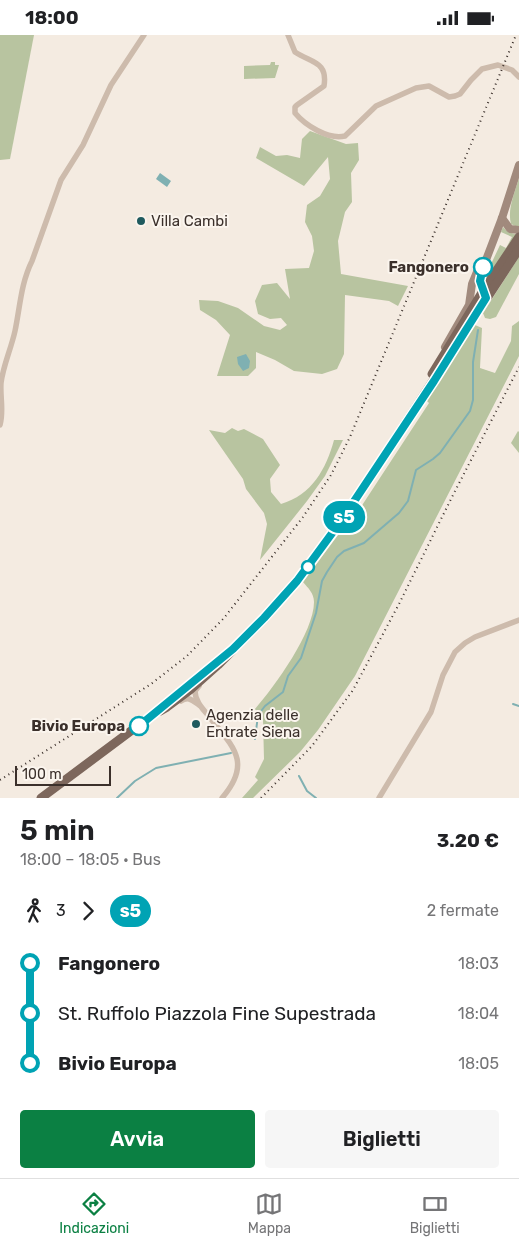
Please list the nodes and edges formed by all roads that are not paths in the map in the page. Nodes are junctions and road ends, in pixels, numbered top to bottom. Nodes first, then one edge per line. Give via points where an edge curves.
1 (144, 35) edge
2 (288, 35) edge
3 (519, 77) edge
4 (519, 165) edge
5 (502, 218) junction
6 (519, 230) edge
7 (496, 234) junction
8 (519, 237) edge
9 (519, 249) edge
10 (471, 289) junction
11 (483, 295) junction
12 (441, 358) junction
13 (417, 404) junction
14 (0, 425) edge
15 (519, 619) edge
16 (225, 657) junction
17 (210, 673) junction
18 (200, 706) junction
19 (163, 709) junction
20 (41, 798) edge
21 (222, 798) edge
22 (379, 798) edge

1 - 14 street via 111,85 83,145 61,179 26,271 15,333 1,380
2 - 3 street via 294,52 323,68 326,75 324,86 297,105 295,113 312,127 338,138 345,136 376,106 416,88 429,86 449,97 455,96 482,69 498,65 512,70
4 - 5 street
5 - 6 street via 510,229
5 - 7 street
7 - 10 street
7 - 11 street via 481,273
8 - 11 main road
9 - 11 main road
10 - 11 street
10 - 12 street via 468,308
11 - 12 main road
11 - 13 main road via 434,381
12 - 13 main road
13 - 16 main road via 314,560
15 - 22 street via 475,637 455,652 429,715
16 - 17 main road
16 - 19 main road
17 - 18 street via 195,691
17 - 19 main road
18 - 19 street via 186,698
18 - 21 street via 237,757 237,773
19 - 20 main road

